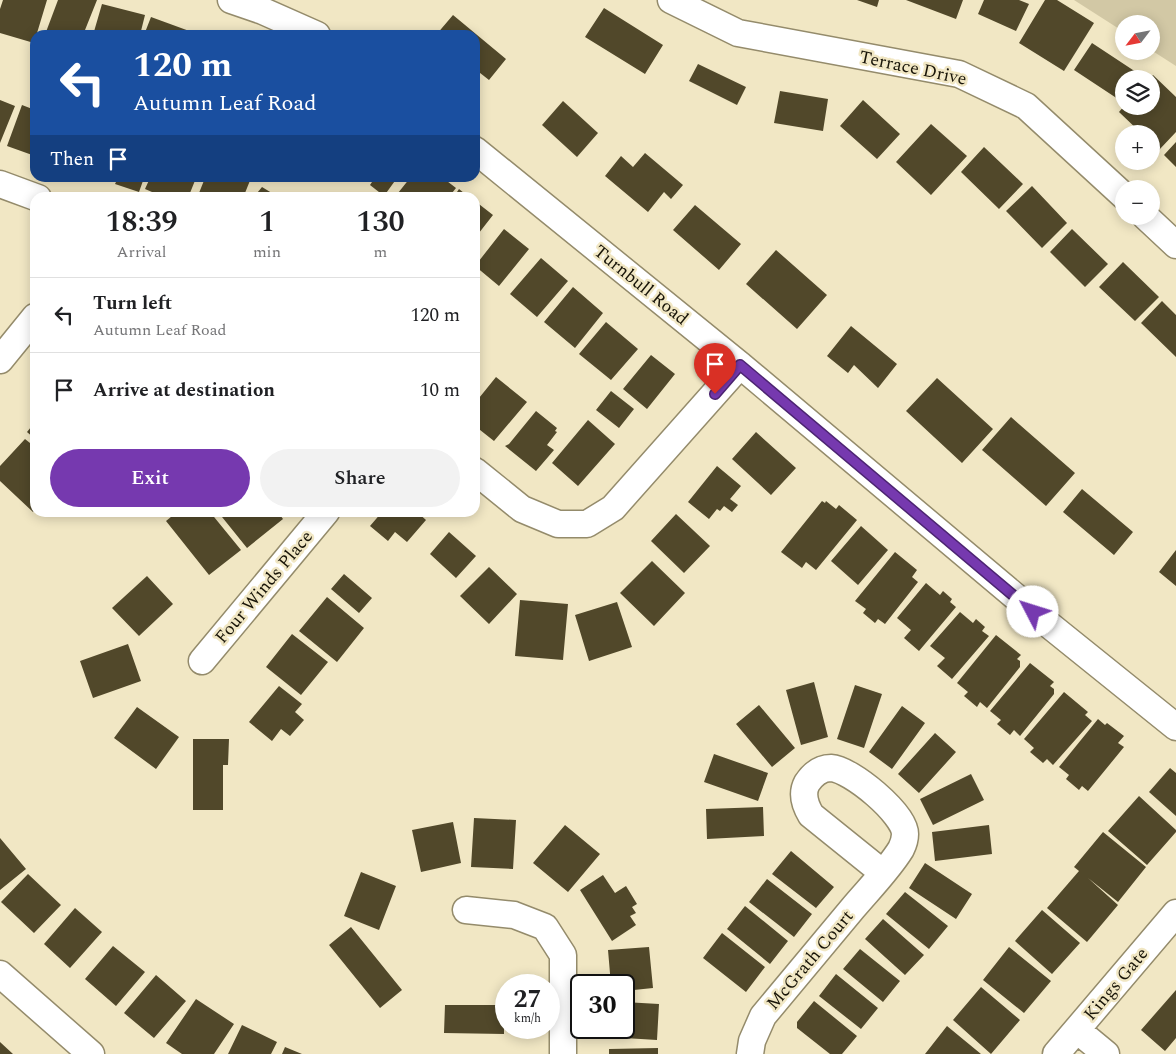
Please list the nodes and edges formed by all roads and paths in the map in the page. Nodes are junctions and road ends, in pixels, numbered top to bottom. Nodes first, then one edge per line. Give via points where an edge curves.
1 (230, 0) edge
2 (670, 0) edge
3 (306, 30) edge
4 (480, 154) edge
5 (0, 184) edge
6 (1115, 188) edge
7 (30, 195) edge
8 (1155, 225) edge
9 (1176, 245) edge
10 (30, 323) edge
11 (0, 360) edge
12 (740, 365) junction
13 (480, 475) edge
14 (322, 517) edge
15 (202, 661) dead end
16 (1176, 727) edge
17 (882, 873) dead end
18 (466, 910) dead end
19 (1176, 913) edge
20 (0, 974) edge
21 (1077, 1030) junction
22 (91, 1054) edge
23 (562, 1054) edge
24 (750, 1054) edge
25 (1056, 1054) edge
26 (1106, 1054) edge

1 - 3 street
2 - 6 street, Terrace Drive via 738,33 958,74 1026,106
4 - 12 street, Turnbull Road
5 - 7 street
8 - 9 street
10 - 11 street
12 - 13 street via 613,508 587,524 558,524 522,509
12 - 16 street, Turnbull Road via 1048,624
14 - 15 street, Four Winds Place
17 - 24 street, McGrath Court via 763,1016 752,1040
18 - 23 street via 514,914 545,926 563,955
19 - 21 street, Kings Gate
20 - 22 street
21 - 25 street, Kings Gate
21 - 26 street

